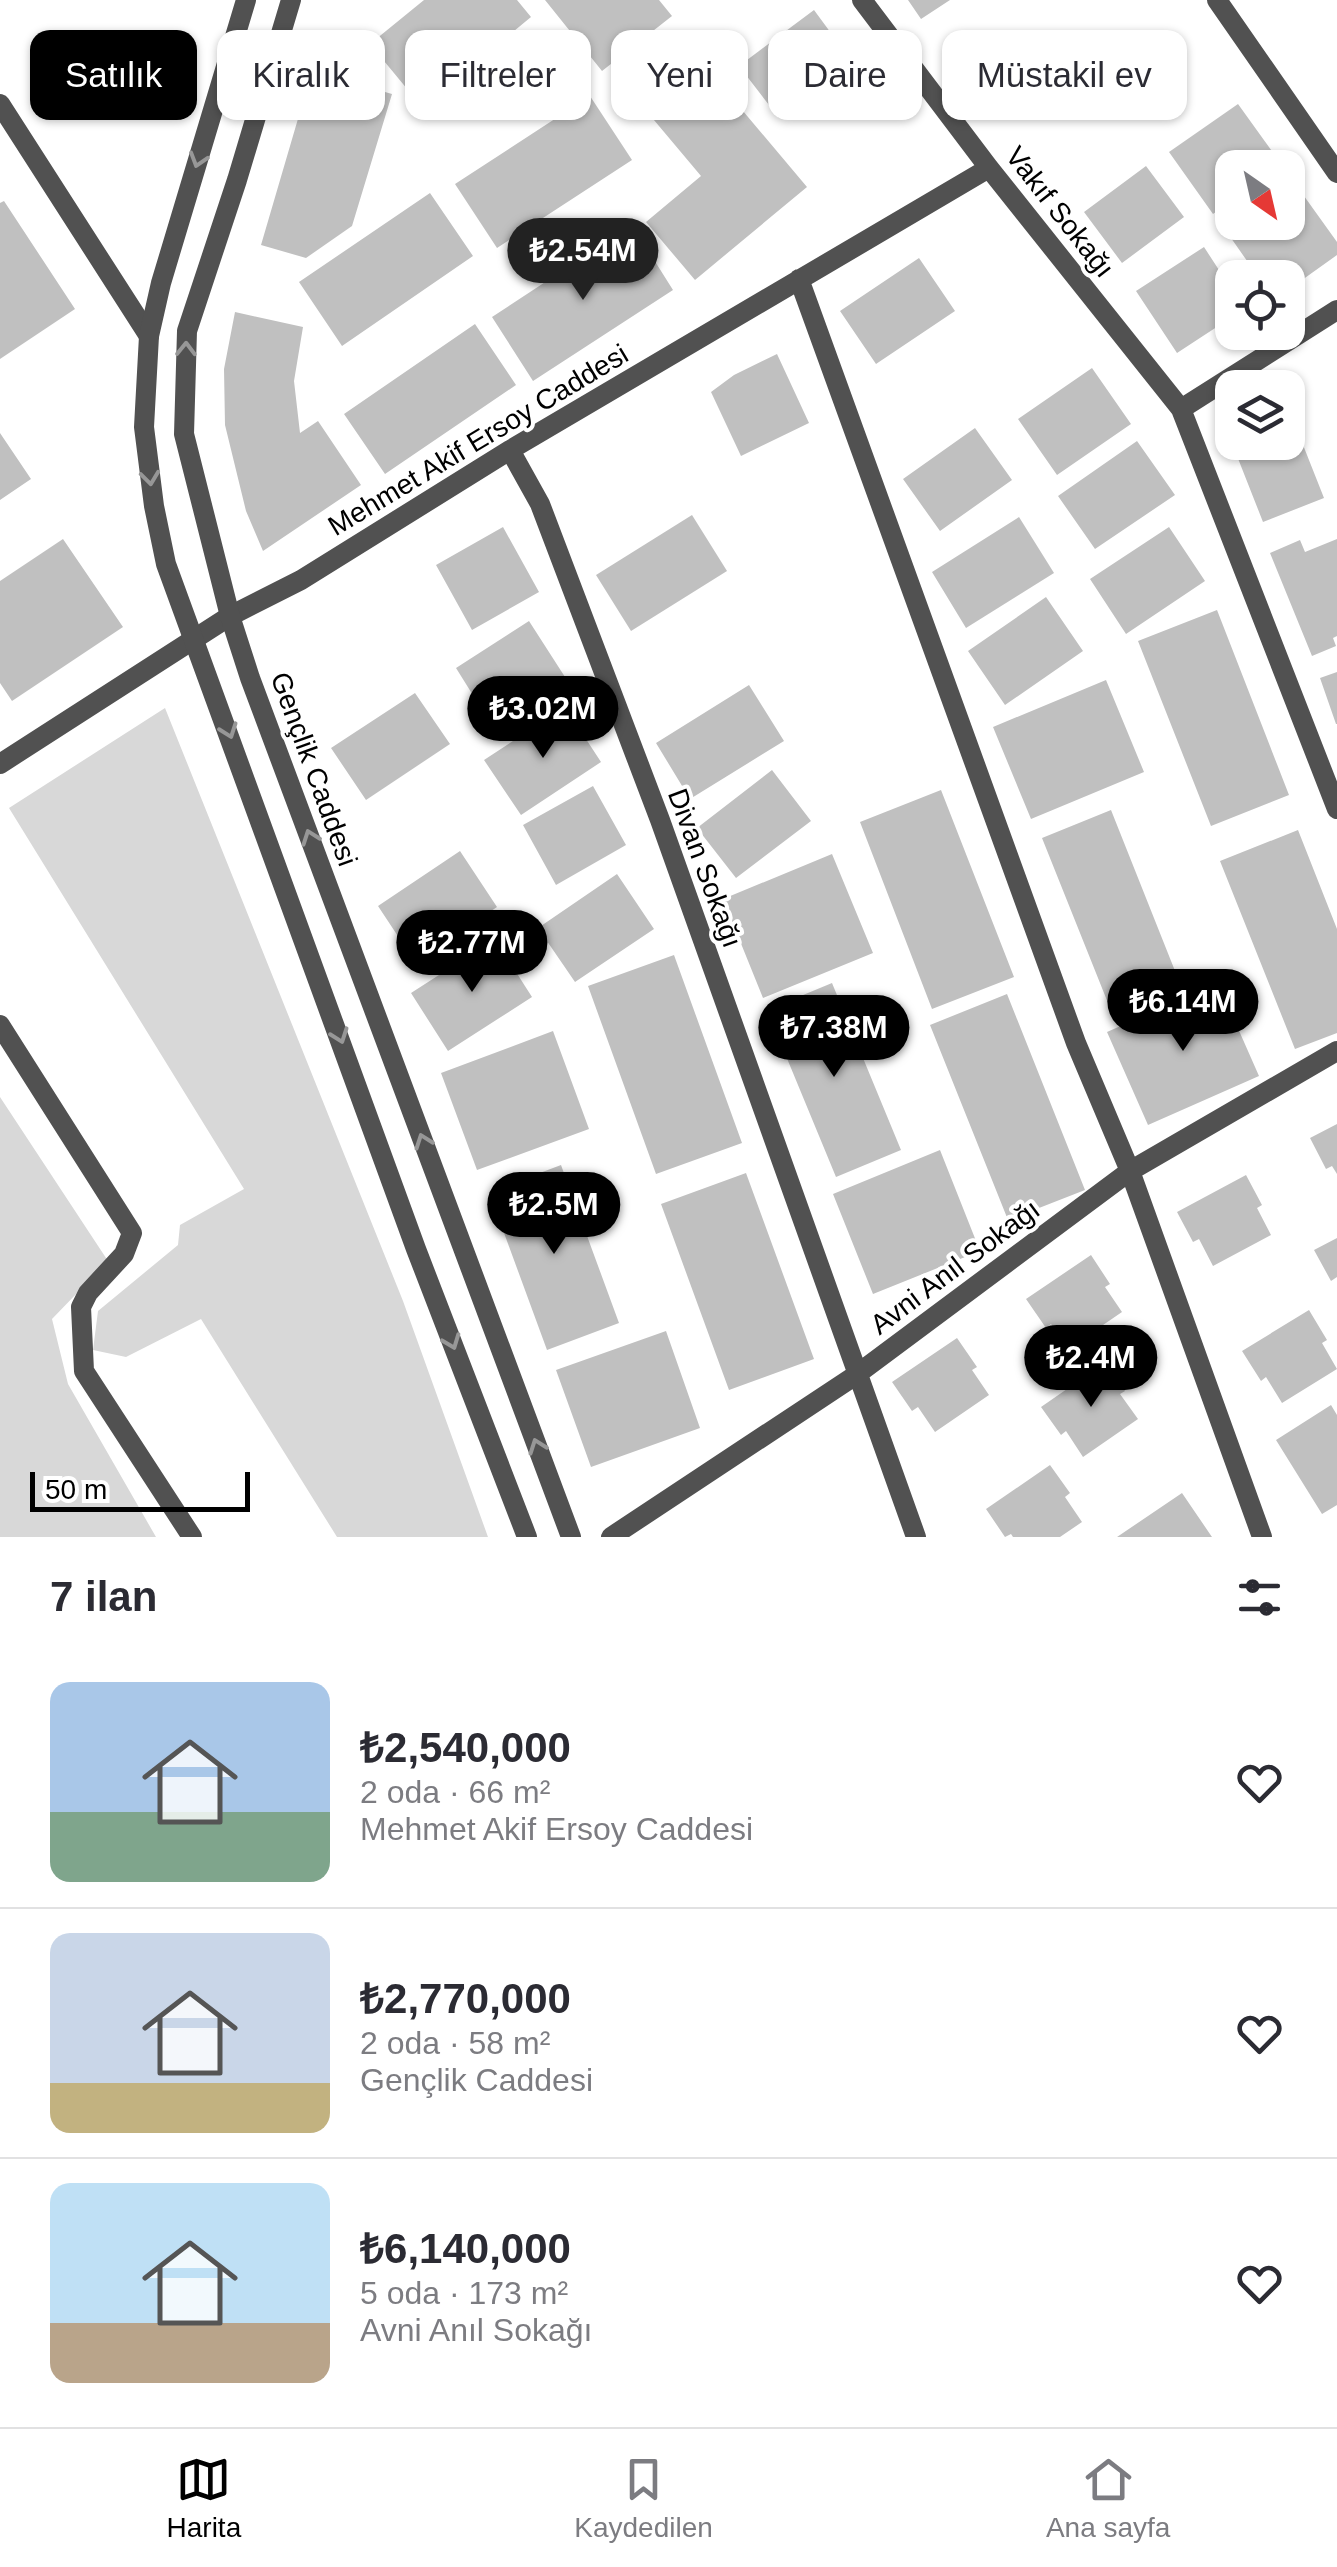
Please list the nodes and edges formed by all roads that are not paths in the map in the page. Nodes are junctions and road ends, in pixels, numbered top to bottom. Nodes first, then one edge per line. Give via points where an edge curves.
1 (246, 0) edge
2 (291, 0) edge
3 (862, 0) edge
4 (1217, 0) edge
5 (0, 104) edge
6 (989, 168) junction
7 (1337, 173) edge
8 (799, 280) junction
9 (1337, 310) edge
10 (149, 336) junction
11 (1181, 409) junction
12 (510, 450) junction
13 (230, 616) junction
14 (195, 640) junction
15 (0, 764) edge
16 (1337, 808) edge
17 (0, 1025) edge
18 (1337, 1051) edge
19 (1130, 1171) junction
20 (856, 1375) junction
21 (192, 1537) edge
22 (526, 1537) edge
23 (571, 1537) edge
24 (612, 1537) edge
25 (916, 1537) edge
26 (1262, 1537) edge

1 -> 10 street
13 -> 2 street, Gençlik Caddesi via 184,434 186,331
3 - 6 street, Vakıf Sokağı
4 - 7 street
5 - 10 street
6 - 8 street, Mehmet Akif Ersoy Caddesi
6 - 11 street, Vakıf Sokağı
8 - 12 street, Mehmet Akif Ersoy Caddesi
8 - 19 street via 1076,1043
9 - 11 street
10 -> 14 street via 144,427 154,506 166,564
11 - 16 street, Vakıf Sokağı
12 - 13 street, Mehmet Akif Ersoy Caddesi via 301,580
12 - 20 street, Divan Sokağı via 540,504 660,820
13 - 14 street, Mehmet Akif Ersoy Caddesi
23 -> 13 street, Gençlik Caddesi
14 - 15 street, Mehmet Akif Ersoy Caddesi
14 -> 22 street
17 - 21 street via 132,1233 124,1254 81,1307 84,1371
18 - 19 street, Avni Anıl Sokağı
19 - 20 street, Avni Anıl Sokağı
19 - 26 street
20 - 24 street, Avni Anıl Sokağı
20 - 25 street, Divan Sokağı

